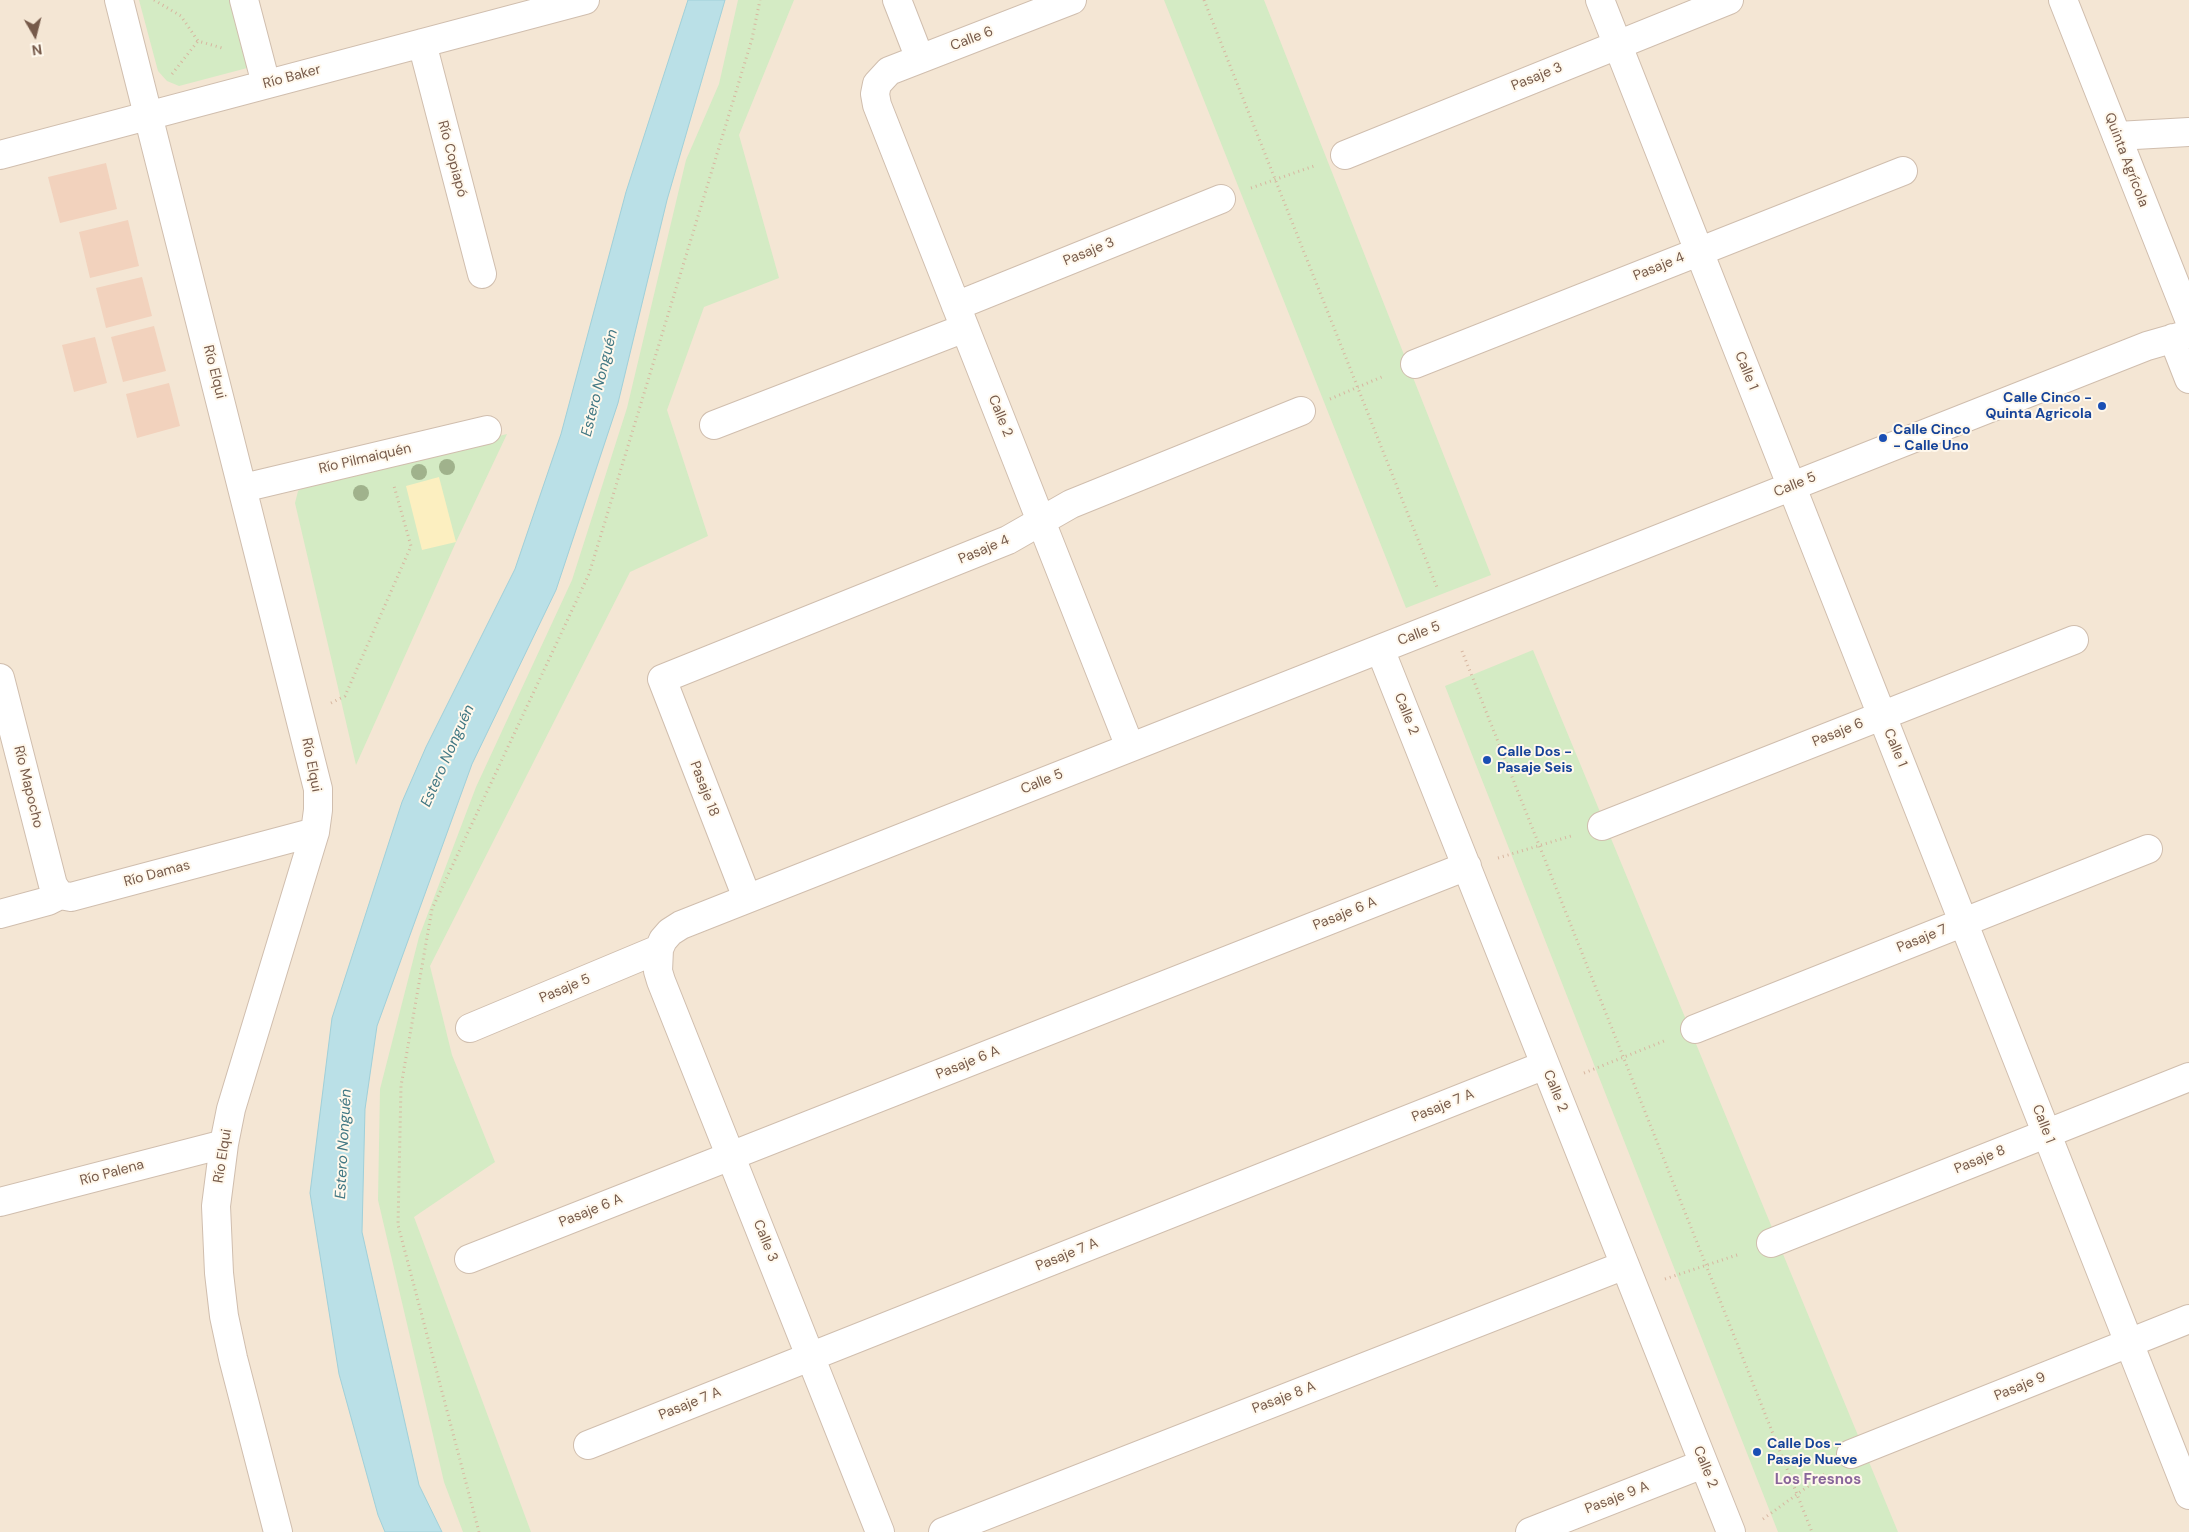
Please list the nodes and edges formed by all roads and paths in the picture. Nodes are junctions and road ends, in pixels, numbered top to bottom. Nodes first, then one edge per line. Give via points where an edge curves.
1 (120, 0) edge
2 (154, 0) edge
3 (244, 0) edge
4 (585, 0) edge
5 (760, 0) edge
6 (896, 0) edge
7 (1072, 0) edge
8 (1204, 0) edge
9 (1600, 0) edge
10 (1729, 0) edge
11 (2063, 0) edge
12 (198, 41) junction
13 (422, 43) junction
14 (1618, 44) junction
15 (224, 48) dead end
16 (920, 59) junction
17 (167, 81) dead end
18 (266, 84) junction
19 (877, 84) joint
20 (149, 115) junction
21 (2189, 132) edge
22 (2117, 136) junction
23 (0, 155) edge
24 (1345, 155) joint
25 (1903, 170) dead end
26 (1275, 180) junction
27 (1221, 199) joint
28 (1699, 251) junction
29 (482, 274) dead end
30 (961, 317) junction
31 (2184, 330) edge
32 (1415, 364) joint
33 (2189, 379) edge
34 (1358, 387) junction
35 (1301, 411) joint
36 (714, 425) dead end
37 (487, 430) dead end
38 (386, 454) junction
39 (1792, 486) junction
40 (243, 488) junction
41 (1041, 521) junction
42 (1451, 622) junction
43 (2074, 640) dead end
44 (1380, 649) junction
45 (0, 678) edge
46 (662, 679) joint
47 (1882, 716) junction
48 (301, 718) junction
49 (1130, 747) junction
50 (1602, 826) joint
51 (315, 832) junction
52 (1540, 846) junction
53 (2148, 849) dead end
54 (1467, 866) junction
55 (60, 895) junction
56 (747, 898) junction
57 (0, 914) edge
58 (1964, 922) junction
59 (659, 949) junction
60 (470, 1028) dead end
61 (1695, 1029) joint
62 (1624, 1057) junction
63 (1549, 1075) junction
64 (2189, 1077) edge
65 (2047, 1134) junction
66 (224, 1144) junction
67 (731, 1156) junction
68 (0, 1202) edge
69 (1771, 1243) joint
70 (469, 1259) dead end
71 (1707, 1266) junction
72 (1629, 1276) junction
73 (2189, 1319) edge
74 (2129, 1343) junction
75 (810, 1357) junction
76 (588, 1445) dead end
77 (1851, 1454) joint
78 (1704, 1464) junction
79 (1797, 1494) junction
80 (2189, 1495) edge
81 (1759, 1521) dead end
82 (278, 1532) edge
83 (479, 1532) edge
84 (880, 1532) edge
85 (943, 1532) edge
86 (1530, 1532) edge
87 (1730, 1532) edge
88 (1812, 1532) edge

1 - 20 street, Río Elqui
2 - 12 path via 181,16
3 - 18 street
4 - 13 street, Río Baker
5 - 83 path via 749,49 588,574 432,909 401,1086 398,1225
6 - 16 street
7 - 16 street, Calle 6
8 - 26 path
9 - 14 street, Calle 1
10 - 14 street, Pasaje 3
11 - 22 street, Quinta Agrícola
12 - 15 path
12 - 17 path
13 - 18 street, Río Baker
13 - 29 street, Río Copiapó
14 - 24 street, Pasaje 3
14 - 28 street, Calle 1
16 - 19 street, Calle 6 via 889,71
18 - 20 street, Río Baker
19 - 30 street, Calle 2 via 877,105
20 - 23 street, Río Baker
20 - 40 street, Río Elqui
21 - 22 street
22 - 31 street, Quinta Agrícola
24 - 26 path
25 - 28 street, Pasaje 4
26 - 27 path
26 - 34 path
27 - 30 street, Pasaje 3
28 - 32 street, Pasaje 4
28 - 39 street, Calle 1
30 - 36 street, Pasaje 3
30 - 41 street, Calle 2
31 - 33 street, Quinta Agrícola
31 - 39 street, Calle 5
32 - 34 path
34 - 35 path
34 - 42 path
35 - 41 street, Pasaje 4 via 1072,504
37 - 38 street, Río Pilmaiquén
38 - 40 street, Río Pilmaiquén
38 - 48 path via 411,546 345,696
39 - 42 street, Calle 5
39 - 47 street, Calle 1
40 - 48 street, Río Elqui
41 - 46 street, Pasaje 4 via 1008,540
41 - 49 street, Calle 2
42 - 44 street, Calle 5
42 - 52 path
43 - 47 street, Pasaje 6
44 - 49 street, Calle 5
44 - 54 street, Calle 2
45 - 55 street, Río Mapocho via 53,885
46 - 56 street, Pasaje 18
47 - 50 street, Pasaje 6
47 - 58 street, Calle 1
48 - 51 street, Río Elqui via 318,789
49 - 56 street, Calle 5
50 - 52 path
51 - 55 street, Río Damas via 71,897
51 - 66 street, Río Elqui via 240,1074
52 - 54 path
52 - 62 path
53 - 58 street, Pasaje 7
54 - 63 street, Calle 2
54 - 67 street, Pasaje 6 A
55 - 57 street, Río Damas
56 - 59 street, Calle 5 via 680,925 663,940
58 - 61 street, Pasaje 7
58 - 65 street, Calle 1
59 - 60 street, Pasaje 5
59 - 67 street, Calle 3 via 661,981
61 - 62 path
62 - 63 path
62 - 71 path
63 - 72 street, Calle 2
63 - 75 street, Pasaje 7 A
64 - 65 street, Pasaje 8
65 - 69 street, Pasaje 8
65 - 74 street, Calle 1
66 - 68 street, Río Palena
66 - 82 street, Río Elqui via 216,1206 218,1273 232,1358
67 - 70 street, Pasaje 6 A
67 - 75 street, Calle 3
69 - 71 path
71 - 72 path
71 - 79 path
72 - 78 street, Calle 2
72 - 85 street, Pasaje 8 A
73 - 74 street, Pasaje 9
74 - 77 street, Pasaje 9
74 - 80 street, Calle 1
75 - 76 street, Pasaje 7 A
75 - 84 street, Calle 3
77 - 79 path
78 - 86 street, Pasaje 9 A
78 - 87 street, Calle 2
79 - 81 path
79 - 88 path

